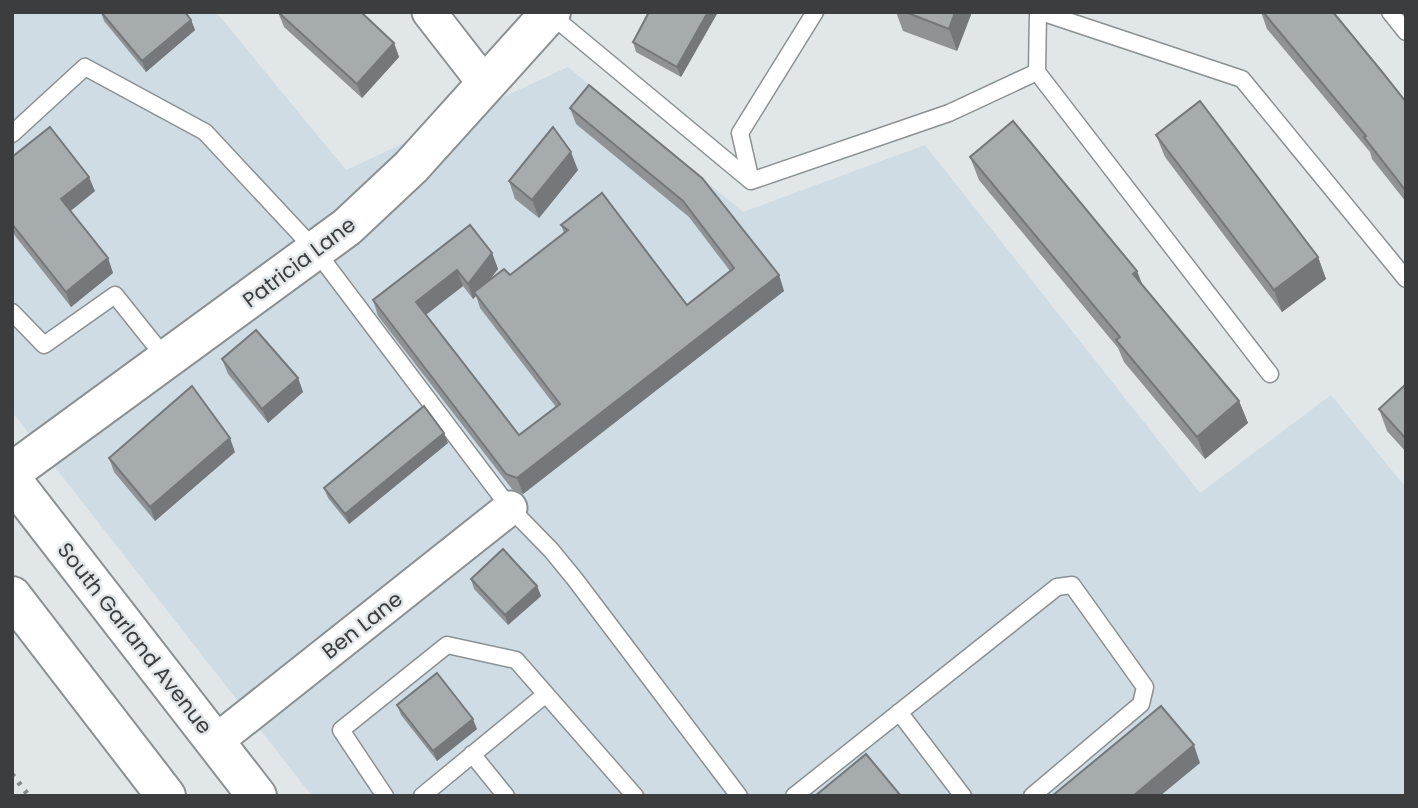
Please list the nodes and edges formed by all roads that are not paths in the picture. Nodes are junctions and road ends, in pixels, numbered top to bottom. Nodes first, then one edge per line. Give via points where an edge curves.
1 (429, 12) edge
2 (815, 12) edge
3 (1040, 12) edge
4 (1390, 12) edge
5 (550, 13) edge
6 (1406, 33) edge
7 (1037, 72) junction
8 (485, 84) junction
9 (12, 134) edge
10 (751, 181) junction
11 (316, 251) junction
12 (1406, 279) edge
13 (12, 312) edge
14 (167, 360) junction
15 (1270, 374) dead end
16 (12, 472) edge
17 (12, 480) edge
18 (510, 508) junction
19 (12, 596) edge
20 (546, 694) junction
21 (899, 712) junction
22 (215, 742) junction
23 (472, 754) junction
24 (377, 793) edge
25 (166, 796) edge
26 (257, 796) edge
27 (422, 796) edge
28 (506, 796) edge
29 (635, 796) edge
30 (739, 796) edge
31 (794, 796) edge
32 (963, 796) edge
33 (1032, 796) edge

1 - 8 street
2 - 10 lane via 740,133
3 - 7 lane
3 - 12 lane via 1242,79
4 - 6 lane
5 - 8 street, Patricia Lane
5 - 10 lane
7 - 10 lane via 949,113
7 - 15 lane
8 - 11 street, Patricia Lane via 411,167
9 - 11 lane via 85,67 205,132
11 - 14 street, Patricia Lane
11 - 18 lane
13 - 14 lane via 44,345 115,295
14 - 16 street, Patricia Lane
17 - 22 street, South Garland Avenue
18 - 22 street, Ben Lane
18 - 30 lane via 574,578
19 - 25 street
20 - 23 lane
20 - 24 lane via 516,660 447,645 341,730
20 - 29 lane
21 - 31 lane
21 - 32 lane
21 - 33 lane via 1057,587 1072,586 1145,687 1141,704
22 - 26 street, South Garland Avenue
23 - 27 lane
23 - 28 lane

